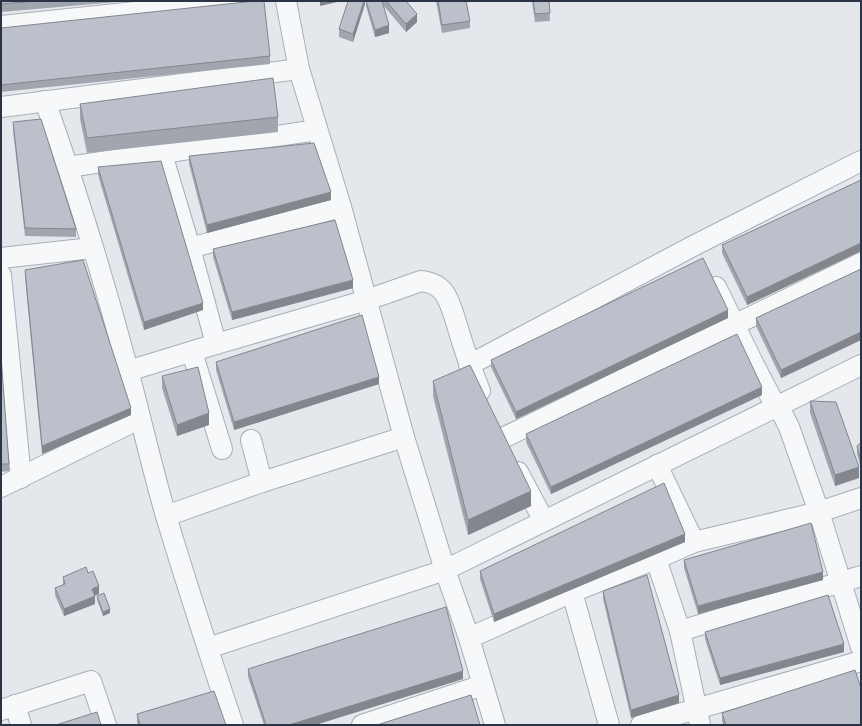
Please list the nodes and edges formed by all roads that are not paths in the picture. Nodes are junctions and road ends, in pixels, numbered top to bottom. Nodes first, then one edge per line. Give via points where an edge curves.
1 (240, 1) edge
2 (286, 1) edge
3 (1, 26) edge
4 (299, 69) junction
5 (45, 101) junction
6 (1, 107) edge
7 (317, 130) junction
8 (162, 154) junction
9 (861, 161) edge
10 (68, 168) junction
11 (341, 207) junction
12 (92, 248) junction
13 (190, 248) junction
14 (1, 258) edge
15 (702, 259) junction
16 (861, 263) edge
17 (1, 275) edge
18 (367, 300) junction
19 (735, 325) junction
20 (216, 344) junction
21 (192, 352) junction
22 (469, 365) junction
23 (861, 365) edge
24 (128, 371) junction
25 (486, 405) edge
26 (776, 407) junction
27 (140, 419) junction
28 (404, 437) junction
29 (251, 440) dead end
30 (222, 449) dead end
31 (657, 466) junction
32 (20, 478) junction
33 (262, 482) junction
34 (1, 487) edge
35 (861, 498) edge
36 (818, 512) junction
37 (166, 516) junction
38 (544, 521) junction
39 (694, 542) junction
40 (656, 559) junction
41 (445, 570) junction
42 (861, 576) edge
43 (840, 582) junction
44 (572, 592) junction
45 (680, 631) junction
46 (470, 638) junction
47 (861, 647) edge
48 (208, 648) junction
49 (861, 661) edge
50 (483, 685) junction
51 (8, 708) edge
52 (698, 717) edge
53 (21, 725) edge
54 (106, 725) edge
55 (233, 725) edge
56 (362, 725) edge
57 (495, 725) edge
58 (609, 725) edge
59 (642, 725) edge

1 - 3 street
2 - 4 street
4 - 5 street
4 - 7 street
5 - 6 street
5 - 10 street
7 - 8 street
7 - 11 street
8 - 10 street
8 - 13 street
9 - 15 street
10 - 12 street
11 - 13 street
11 - 18 street
12 - 14 street
12 - 24 street
13 - 20 street
15 - 19 street
15 - 22 street
16 - 19 street
17 - 32 street
18 - 20 street
18 - 22 street via 421,281 438,286 450,305
18 - 28 street
19 - 26 street
19 - 38 street via 498,432
20 - 21 street
21 - 24 street
21 - 30 street
22 - 25 street
23 - 26 street
24 - 27 street
26 - 31 street
26 - 36 street via 789,427
27 - 32 street
27 - 37 street
28 - 33 street
28 - 41 street
29 - 33 street
31 - 38 street
31 - 39 street
32 - 34 street
33 - 37 street
35 - 36 street
36 - 39 street
36 - 43 street
37 - 48 street
38 - 41 street
39 - 40 street
40 - 44 street
40 - 45 street
41 - 46 street
41 - 48 street
42 - 43 street
43 - 45 street
43 - 47 street
44 - 46 street
44 - 58 street
45 - 52 street
46 - 50 street
48 - 55 street
49 - 52 street
50 - 56 street
50 - 57 street
51 - 53 street
51 - 54 street via 91,681
52 - 59 street

